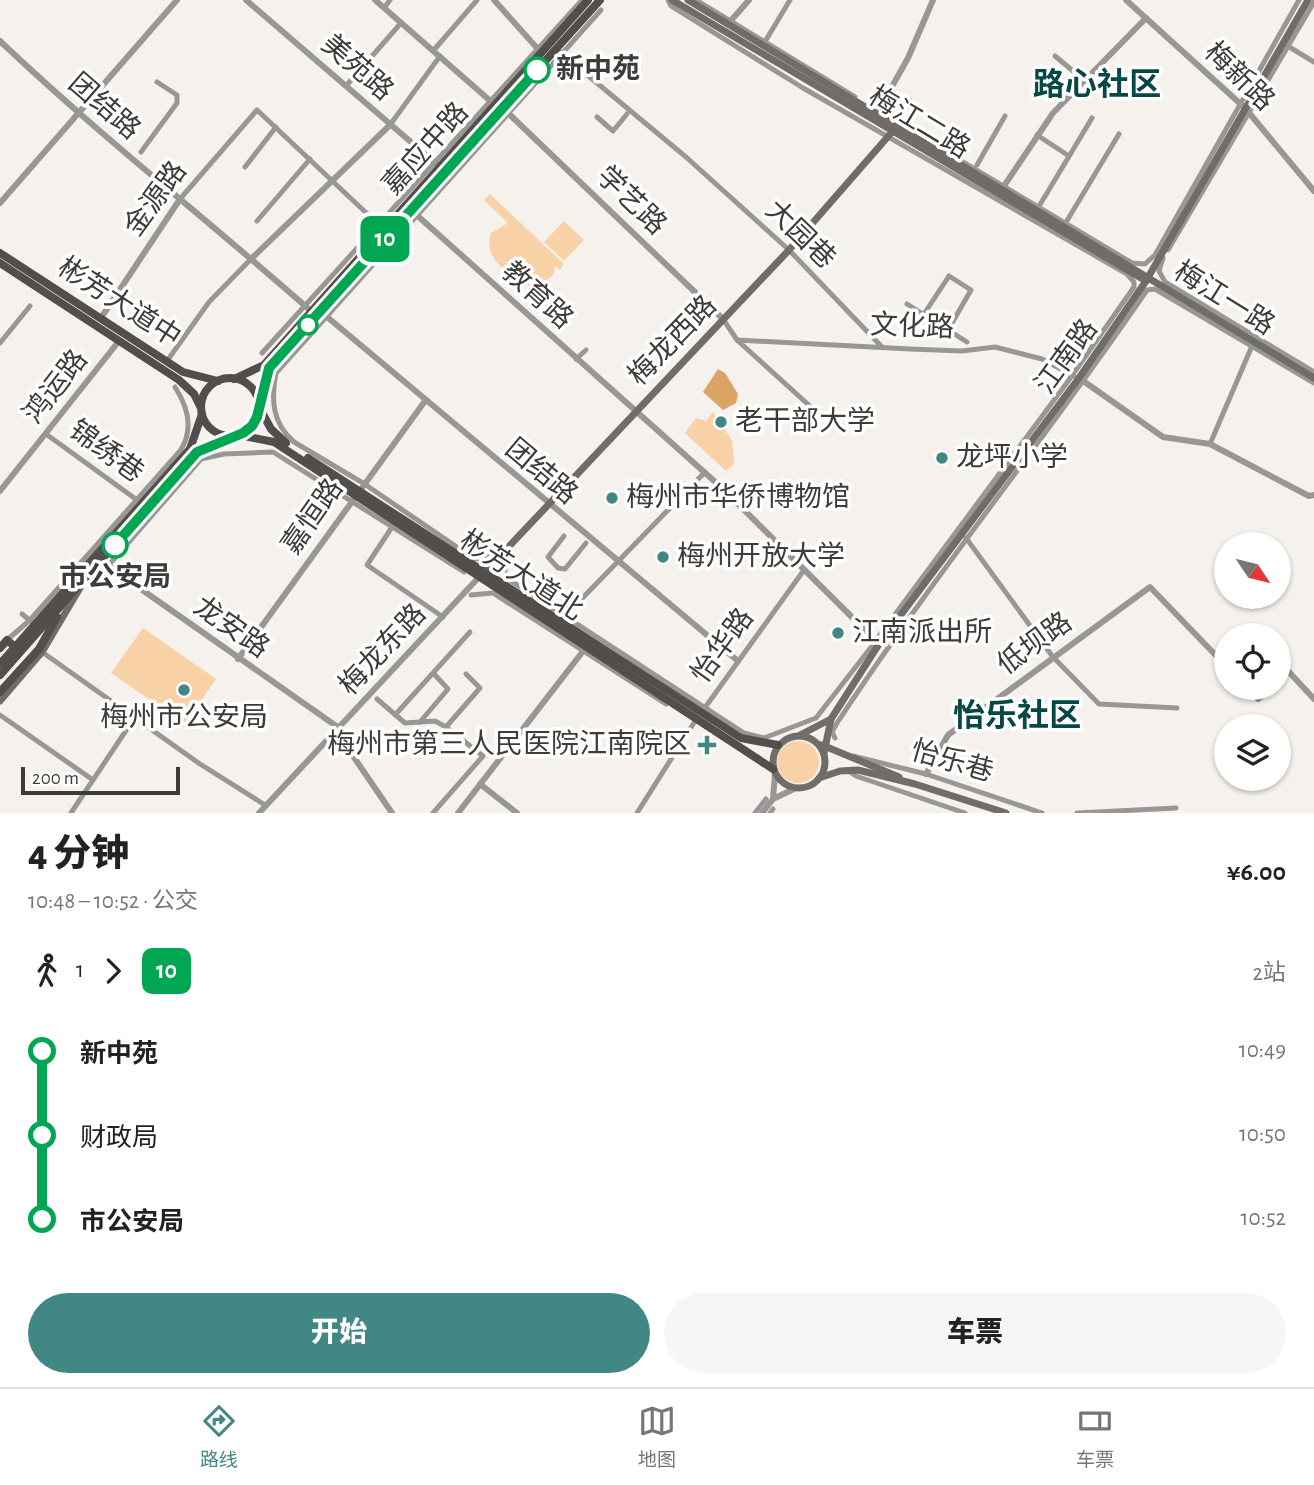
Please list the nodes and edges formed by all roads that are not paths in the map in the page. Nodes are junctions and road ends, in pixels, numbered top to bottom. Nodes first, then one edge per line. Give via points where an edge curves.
1 (177, 0) edge
2 (246, 0) edge
3 (375, 0) edge
4 (390, 0) edge
5 (477, 0) edge
6 (494, 0) edge
7 (582, 0) edge
8 (588, 0) edge
9 (600, 0) edge
10 (670, 0) edge
11 (688, 0) edge
12 (696, 0) edge
13 (749, 0) edge
14 (790, 0) edge
15 (933, 0) edge
16 (1126, 0) edge
17 (1299, 0) edge
18 (1308, 0) edge
19 (1314, 2) edge
20 (384, 8) junction
21 (601, 10) dead end
22 (1146, 18) junction
23 (401, 23) junction
24 (730, 23) junction
25 (766, 40) dead end
26 (0, 41) edge
27 (537, 48) dead end
28 (1291, 48) dead end
29 (433, 51) junction
30 (559, 52) junction
31 (440, 56) junction
32 (1055, 56) dead end
33 (1314, 62) edge
34 (1085, 81) junction
35 (158, 82) dead end
36 (346, 86) junction
37 (493, 104) junction
38 (1245, 108) junction
39 (77, 114) junction
40 (509, 114) junction
41 (627, 114) dead end
42 (876, 115) junction
43 (1005, 116) dead end
44 (597, 117) dead end
45 (1092, 118) dead end
46 (390, 125) junction
47 (276, 127) junction
48 (1119, 134) dead end
49 (890, 135) junction
50 (1037, 135) junction
51 (141, 152) dead end
52 (1069, 156) junction
53 (310, 159) junction
54 (438, 165) junction
55 (977, 165) dead end
56 (244, 167) dead end
57 (333, 181) junction
58 (1002, 189) junction
59 (1314, 191) edge
60 (180, 199) junction
61 (0, 203) edge
62 (1038, 208) dead end
63 (413, 213) junction
64 (257, 221) dead end
65 (378, 224) dead end
66 (1065, 224) dead end
67 (789, 250) junction
68 (0, 253) edge
69 (252, 258) junction
70 (0, 263) edge
71 (1147, 279) junction
72 (907, 304) dead end
73 (30, 306) dead end
74 (319, 313) junction
75 (924, 314) junction
76 (101, 318) junction
77 (723, 319) junction
78 (948, 330) junction
79 (737, 340) junction
80 (119, 341) junction
81 (967, 342) dead end
82 (0, 343) edge
83 (1252, 345) junction
84 (882, 346) junction
85 (586, 349) dead end
86 (262, 353) dead end
87 (576, 359) junction
88 (167, 361) junction
89 (1314, 372) edge
90 (1314, 378) edge
91 (234, 379) junction
92 (1079, 379) junction
93 (218, 381) junction
94 (1314, 383) edge
95 (176, 387) dead end
96 (425, 401) junction
97 (259, 404) junction
98 (201, 411) junction
99 (636, 411) junction
100 (822, 417) dead end
101 (46, 434) junction
102 (234, 436) junction
103 (1210, 444) junction
104 (705, 472) junction
105 (0, 491) edge
106 (357, 493) junction
107 (1314, 495) edge
108 (139, 502) junction
109 (547, 505) junction
110 (394, 525) junction
111 (564, 536) dead end
112 (964, 536) junction
113 (586, 543) dead end
114 (496, 548) dead end
115 (512, 551) dead end
116 (104, 564) junction
117 (618, 564) junction
118 (804, 570) junction
119 (464, 572) dead end
120 (483, 574) junction
121 (85, 580) junction
122 (471, 595) dead end
123 (65, 603) junction
124 (22, 614) dead end
125 (443, 617) junction
126 (563, 619) junction
127 (33, 623) junction
128 (470, 632) dead end
129 (8, 640) junction
130 (877, 642) junction
131 (0, 648) edge
132 (586, 648) junction
133 (18, 649) junction
134 (42, 652) junction
135 (1214, 653) edge
136 (1053, 657) junction
137 (238, 659) junction
138 (26, 662) junction
139 (738, 662) junction
140 (1, 670) edge
141 (434, 674) junction
142 (466, 674) dead end
143 (1291, 674) edge
144 (0, 692) edge
145 (377, 699) dead end
146 (1314, 699) edge
147 (0, 701) edge
148 (1177, 708) dead end
149 (0, 715) edge
150 (395, 715) junction
151 (700, 715) junction
152 (135, 717) junction
153 (831, 719) junction
154 (420, 722) junction
155 (446, 727) junction
156 (337, 729) junction
157 (800, 735) junction
158 (835, 738) dead end
159 (778, 745) junction
160 (822, 748) junction
161 (850, 756) junction
162 (751, 758) dead end
163 (847, 770) junction
164 (774, 771) junction
165 (926, 774) junction
166 (819, 778) junction
167 (93, 780) junction
168 (480, 784) junction
169 (915, 784) junction
170 (796, 788) junction
171 (770, 799) junction
172 (930, 803) junction
173 (265, 805) junction
174 (1176, 808) dead end
175 (71, 813) edge
176 (259, 813) edge
177 (392, 813) edge
178 (433, 813) edge
179 (458, 813) edge
180 (517, 813) edge
181 (637, 813) edge
182 (755, 813) edge
183 (762, 813) edge
184 (930, 813) edge
185 (965, 813) edge
186 (1006, 813) edge
187 (1042, 813) edge
188 (1077, 813) edge

1 - 39 street
2 - 36 street, 美苑路
3 - 20 street
4 - 20 street
5 - 29 street
6 - 27 street
7 - 37 street
8 - 37 main road, 嘉应中路
9 - 30 main road, 嘉应中路
10 - 49 main road, 梅江二路
11 - 24 main road, 梅江二路
12 - 24 street
13 - 24 street
14 - 25 street
15 - 42 street
16 - 22 street, 梅新路
17 - 24 street via 1155,255 1144,265 1132,263
18 - 38 main road, 江南路
19 - 89 street via 1160,263 1165,282
20 - 23 street
21 - 30 street
22 - 34 street
22 - 38 street, 梅新路
23 - 29 street
23 - 36 street
24 - 42 main road, 梅江二路
26 - 39 street, 团结路
28 - 33 street
29 - 31 street
30 - 40 street
30 - 63 main road, 嘉应中路
30 - 67 street, 大园巷
31 - 37 street
31 - 46 street
32 - 34 street
34 - 50 street
35 - 51 street via 177,95 177,103
36 - 46 street, 美苑路
37 - 54 main road, 嘉应中路
38 - 59 street, 梅新路
38 - 71 main road, 江南路
39 - 60 street, 团结路
39 - 61 street
40 - 63 street
40 - 77 street, 学艺路
41 - 44 street via 613,131
42 - 58 main road, 梅江二路
43 - 55 street
45 - 52 street
46 - 54 street, 美苑路
46 - 57 street
47 - 53 street
47 - 56 street
47 - 60 street, 金源路 via 255,111
48 - 66 street
49 - 67 main road, 梅龙西路
49 - 71 main road, 梅江二路
49 - 92 street via 1134,282
50 - 52 street
50 - 58 street
52 - 62 street
53 - 57 street
53 - 64 street
54 - 74 main road, 嘉应中路
54 - 86 street
57 - 65 street
57 - 69 street
58 - 71 main road, 梅江二路
60 - 69 street, 团结路
60 - 76 street, 金源路
63 - 74 main road, 嘉应中路
63 - 87 street, 教育路
67 - 77 main road, 梅龙西路
67 - 84 street, 大园巷
68 - 76 main road, 彬芳大道中
69 - 74 street, 团结路
69 - 88 street via 209,302
70 - 80 main road, 彬芳大道中
71 - 83 main road, 梅江一路
71 - 92 main road, 江南路
72 - 75 street
73 - 82 street
74 - 91 main road, 嘉应中路 via 264,365
74 - 96 street, 团结路
74 - 97 main road, 嘉应中路 via 269,368
74 - 106 street via 276,373 274,409 285,434
75 - 78 street
75 - 78 street via 949,276 971,289
76 - 88 main road, 彬芳大道中
77 - 79 street
77 - 99 main road, 梅龙西路
78 - 81 street
79 - 84 street, 文化路
79 - 100 street
80 - 98 main road, 彬芳大道中 via 180,380 194,394
80 - 101 street, 鸿运路
83 - 90 main road, 梅江一路
83 - 92 street via 1149,289
83 - 94 street
83 - 103 street
84 - 92 street, 文化路 via 962,351 995,347 1042,359
85 - 87 street
87 - 99 street, 教育路
88 - 93 main road, 彬芳大道中 via 183,372
91 - 93 main road
91 - 97 main road via 248,384
92 - 103 street via 1163,437
92 - 112 main road, 江南路
92 - 130 street
93 - 98 main road via 206,392
95 - 108 street via 186,403 187,438
96 - 106 street, 嘉恒路
96 - 109 street, 团结路
97 - 102 main road via 252,426
97 - 106 main road, 彬芳大道北 via 279,439
98 - 102 main road via 211,429
98 - 108 main road via 190,449
99 - 104 street, 教育路
99 - 109 main road, 梅龙西路
101 - 105 street, 鸿运路
101 - 108 street, 锦绣巷
102 - 106 main road, 彬芳大道北 via 274,442
102 - 116 main road via 197,452
103 - 107 street
104 - 117 street
104 - 118 street, 教育路
106 - 110 main road, 彬芳大道北
106 - 114 street via 473,558
106 - 116 street via 273,452 201,459
106 - 120 main road, 彬芳大道北
106 - 137 street, 嘉恒路
108 - 127 main road
109 - 117 street, 团结路
109 - 120 main road, 梅龙西路
110 - 119 street
110 - 120 main road, 彬芳大道北
110 - 125 street via 367,565
111 - 113 street via 548,557 558,568 565,569
112 - 130 main road, 江南路
112 - 136 street
112 - 158 street via 836,723
115 - 126 street via 505,561 505,577
116 - 121 main road
116 - 137 street, 龙安路
117 - 126 street
117 - 139 street, 团结路
118 - 130 street, 教育路
118 - 139 street, 怡华路
120 - 125 street, 梅龙东路
120 - 126 main road, 彬芳大道北
120 - 132 main road, 彬芳大道北
121 - 123 main road
121 - 134 main road
122 - 132 street via 494,593
123 - 133 main road
123 - 138 main road via 39,649
124 - 127 street
125 - 156 street, 梅龙东路
126 - 151 main road, 彬芳大道北
127 - 129 street
127 - 133 main road
128 - 141 street
129 - 131 main road
129 - 133 main road
130 - 151 street via 822,713 764,738
130 - 153 main road, 江南路
132 - 151 main road, 彬芳大道北
132 - 168 street
133 - 138 main road
133 - 140 main road
134 - 147 main road
134 - 152 street
135 - 136 street, 低坝路 via 1150,587
136 - 148 street via 1099,704
136 - 165 street, 低坝路 via 948,735
137 - 156 street, 龙安路
138 - 144 main road
139 - 151 street, 怡华路
141 - 150 street
141 - 154 street via 449,689
142 - 155 street via 481,688
143 - 146 street
145 - 150 street
149 - 167 street
150 - 154 street via 405,723
151 - 159 main road, 彬芳大道北 via 741,738
151 - 162 street
151 - 164 main road, 彬芳大道北
151 - 181 street, 怡华路
152 - 167 street
152 - 173 street
153 - 157 main road
153 - 160 main road, 江南路
154 - 155 street via 435,721
155 - 178 street via 483,757
156 - 173 street, 梅龙东路
156 - 177 street
157 - 159 main road
157 - 160 main road
159 - 164 main road via 772,759
160 - 161 main road
160 - 166 main road via 824,768
161 - 165 street, 怡乐巷
161 - 169 main road
163 - 166 main road
163 - 169 main road
163 - 172 street
164 - 170 main road via 786,785
164 - 171 street
165 - 187 street, 怡乐巷
166 - 170 main road
167 - 175 street
168 - 179 street
168 - 180 street
169 - 186 main road
170 - 171 street
171 - 182 street
171 - 183 street
172 - 184 street
172 - 185 street
173 - 176 street, 梅龙东路
174 - 188 street

